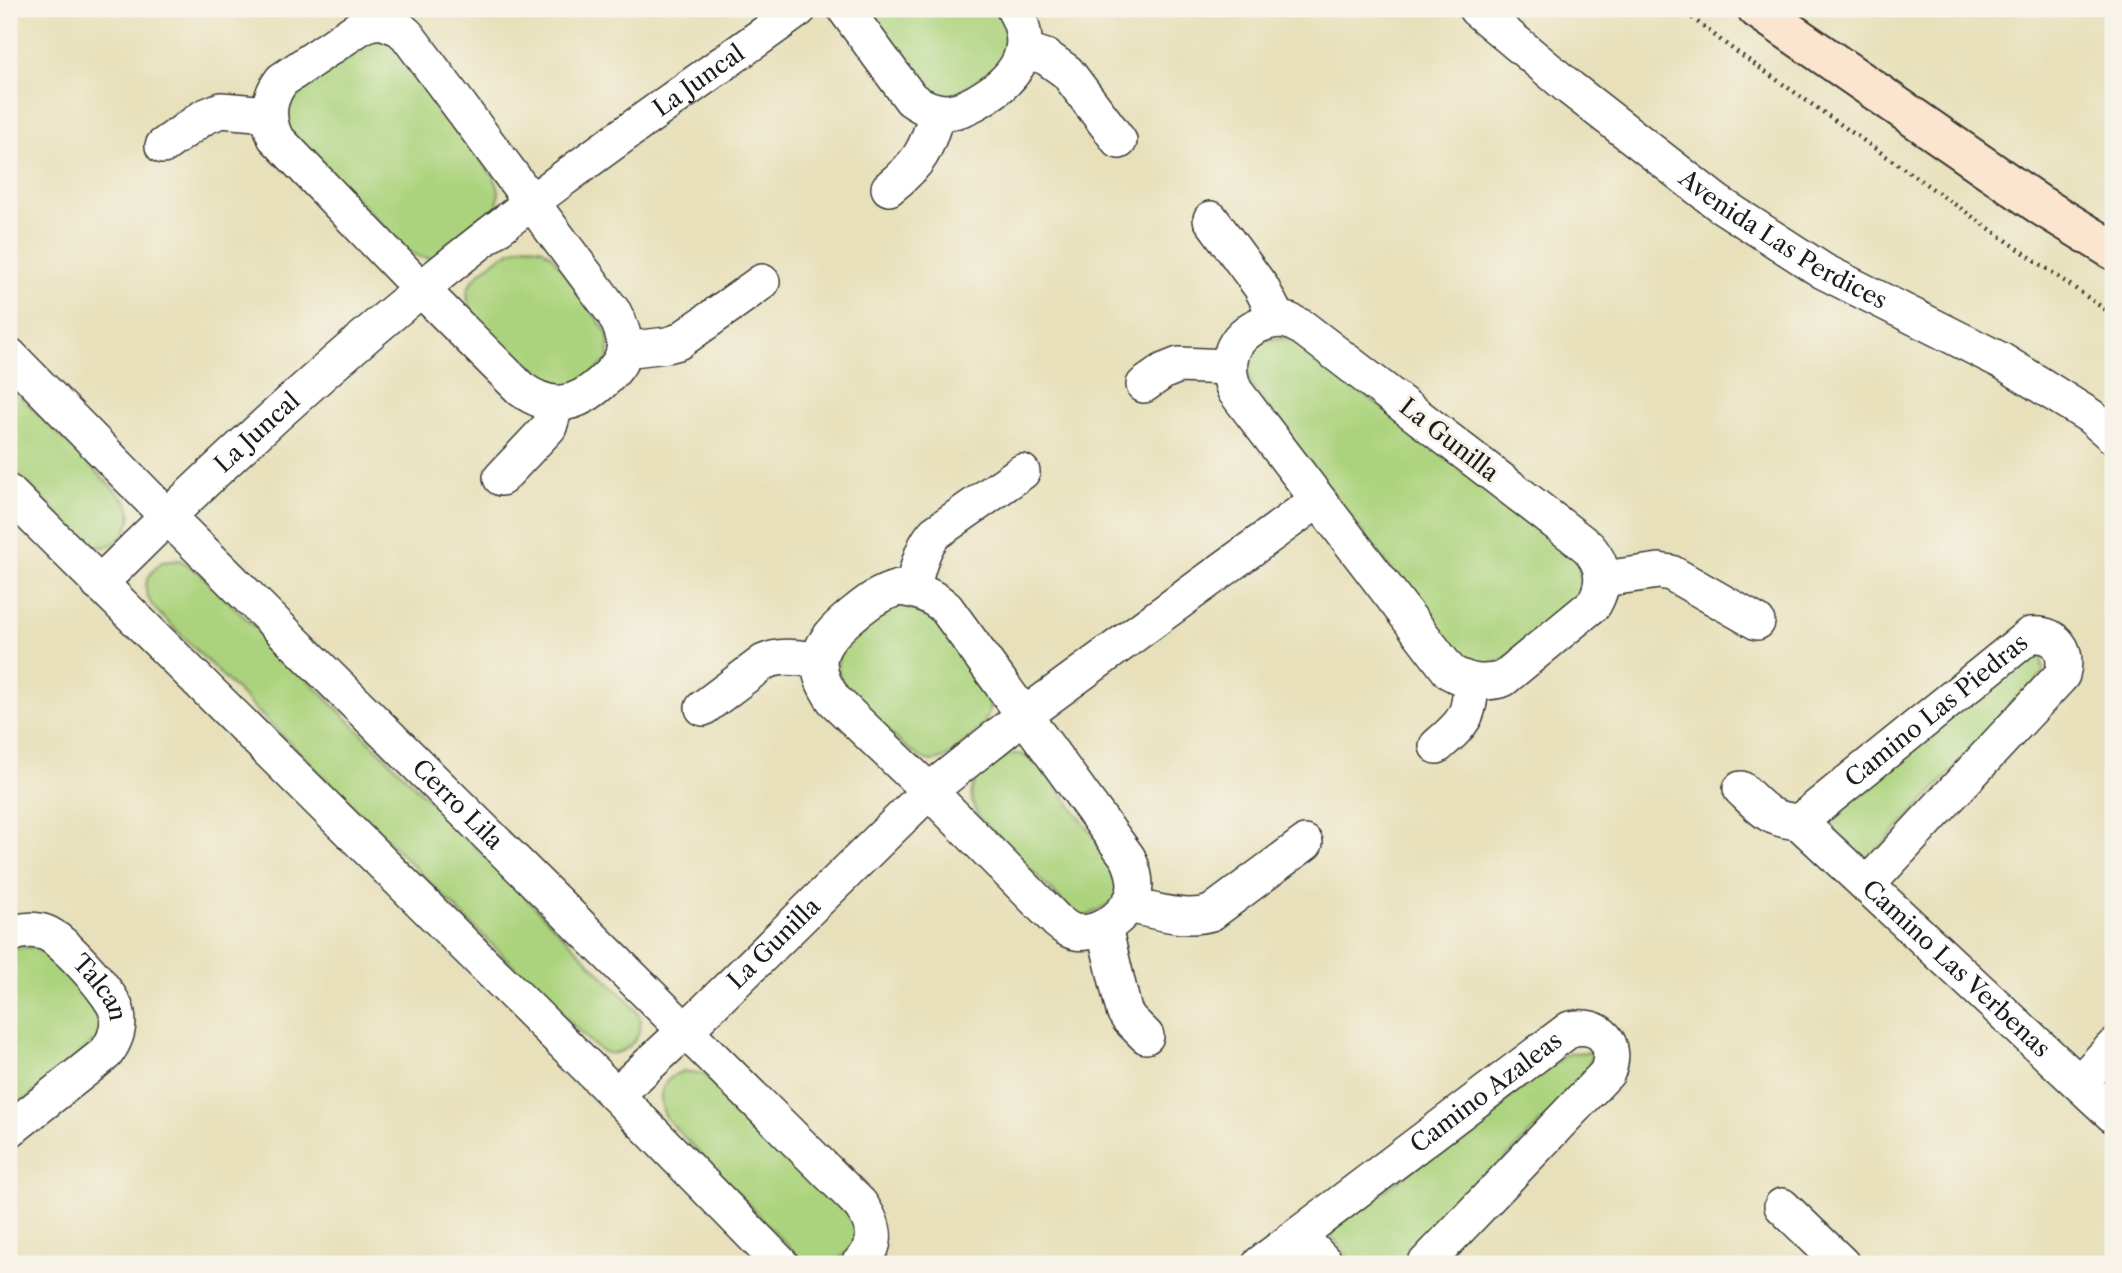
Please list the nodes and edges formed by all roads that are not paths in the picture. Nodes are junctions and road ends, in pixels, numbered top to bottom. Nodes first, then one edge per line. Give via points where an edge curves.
1 (799, 9) edge
2 (845, 9) edge
3 (1014, 9) edge
4 (1476, 9) edge
5 (1757, 9) edge
6 (382, 15) edge
7 (1024, 50) junction
8 (937, 112) junction
9 (269, 114) junction
10 (1119, 141) dead end
11 (163, 146) dead end
12 (889, 188) dead end
13 (531, 204) junction
14 (1211, 219) dead end
15 (2113, 250) edge
16 (762, 282) dead end
17 (421, 289) junction
18 (1278, 320) junction
19 (624, 350) junction
20 (9, 355) edge
21 (1229, 367) junction
22 (1144, 384) dead end
23 (556, 404) junction
24 (2113, 436) edge
25 (1022, 471) dead end
26 (501, 478) dead end
27 (9, 493) edge
28 (1318, 500) junction
29 (167, 516) junction
30 (1603, 579) junction
31 (99, 584) junction
32 (912, 589) junction
33 (1757, 622) dead end
34 (818, 660) junction
35 (1471, 682) junction
36 (703, 708) dead end
37 (1023, 716) junction
38 (1437, 746) dead end
39 (1741, 789) dead end
40 (929, 791) junction
41 (1799, 822) junction
42 (1305, 843) dead end
43 (1867, 885) junction
44 (1116, 916) junction
45 (9, 935) edge
46 (685, 1031) junction
47 (1146, 1037) dead end
48 (2113, 1047) edge
49 (2079, 1083) junction
50 (616, 1095) junction
51 (2113, 1115) edge
52 (9, 1130) edge
53 (1782, 1206) dead end
54 (1299, 1236) junction
55 (780, 1264) edge
56 (859, 1264) edge
57 (1260, 1264) edge
58 (1326, 1264) edge
59 (1425, 1264) edge
60 (1842, 1264) edge

1 - 13 street, La Juncal
2 - 8 street via 911,99
3 - 7 street via 1025,37
4 - 24 street, Avenida Las Perdices via 1718,203 1823,271 2002,361 2090,416
5 - 15 street via 2040,205
6 - 9 street via 282,80 273,92
6 - 13 street via 407,35
7 - 8 street via 1018,66 996,90 969,107
7 - 10 street via 1046,57 1067,72
8 - 12 street via 925,149
9 - 11 street via 221,110
9 - 17 street via 284,148
13 - 17 street, La Juncal
13 - 19 street via 614,313
14 - 18 street via 1256,279
16 - 19 street via 678,342
17 - 23 street via 521,389
17 - 29 street, La Juncal via 293,398
18 - 21 street via 1244,334 1231,353
18 - 30 street, La Gunilla via 1303,328 1588,547
19 - 23 street via 616,370 586,396
20 - 29 street, Cerro Lila
21 - 22 street via 1179,365
21 - 28 street via 1235,391
23 - 26 street via 549,427
25 - 32 street via 935,533 924,550
27 - 31 street
28 - 35 street via 1442,663
28 - 37 street, La Gunilla
29 - 31 street, La Juncal
29 - 46 street, Cerro Lila
30 - 33 street via 1671,573
30 - 35 street via 1601,592 1586,612 1503,679
31 - 50 street
32 - 34 street via 899,588 873,597 825,640
32 - 37 street via 946,608
34 - 36 street via 772,658
34 - 40 street via 820,678 834,700
35 - 38 street via 1466,716
37 - 40 street, La Gunilla
37 - 44 street via 1128,858 1134,871 1134,893
39 - 41 street via 1768,815
40 - 44 street via 1067,929 1088,932
40 - 46 street, La Gunilla
41 - 43 street, Camino Las Verbenas
41 - 43 street, Camino Las Piedras via 2030,635 2050,637 2059,644 2065,664 2062,675
42 - 44 street via 1212,913 1198,917
43 - 49 street, Camino Las Verbenas
44 - 47 street via 1124,1011
45 - 52 street, Talcan via 34,930 54,937 106,990 118,1021 106,1053
46 - 50 street, La Gunilla
46 - 56 street, Cerro Lila via 860,1204 872,1222 874,1240
48 - 49 street
49 - 51 street, Camino Las Verbenas
50 - 55 street
53 - 60 street
54 - 57 street, Camino Azaleas
54 - 58 street
54 - 59 street, Camino Azaleas via 1570,1029 1592,1029 1602,1035 1612,1056 1607,1073

